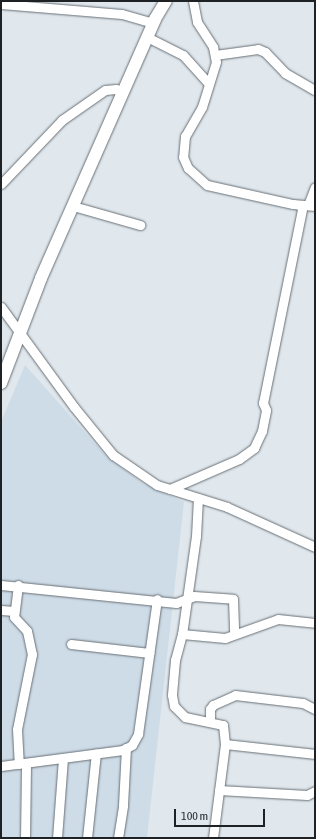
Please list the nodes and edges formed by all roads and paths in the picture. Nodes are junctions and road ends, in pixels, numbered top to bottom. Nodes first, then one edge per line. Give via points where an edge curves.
1 (166, 1) edge
2 (193, 1) edge
3 (1, 4) edge
4 (153, 23) junction
5 (147, 37) junction
6 (215, 55) junction
7 (208, 83) junction
8 (315, 90) edge
9 (122, 93) junction
10 (1, 184) edge
11 (315, 187) edge
12 (308, 205) edge
13 (73, 206) junction
14 (140, 225) dead end
15 (1, 307) edge
16 (20, 332) junction
17 (5, 360) edge
18 (1, 383) edge
19 (170, 489) junction
20 (198, 498) junction
21 (315, 547) edge
22 (1, 585) edge
23 (18, 585) junction
24 (157, 599) junction
25 (186, 599) junction
26 (1, 610) edge
27 (14, 611) junction
28 (315, 623) edge
29 (182, 634) junction
30 (234, 634) junction
31 (71, 644) dead end
32 (149, 653) junction
33 (315, 709) edge
34 (210, 722) junction
35 (225, 744) junction
36 (123, 750) junction
37 (96, 753) junction
38 (315, 754) edge
39 (63, 758) junction
40 (23, 763) junction
41 (1, 766) edge
42 (219, 790) junction
43 (315, 791) edge
44 (25, 838) edge
45 (57, 838) edge
46 (87, 838) edge
47 (118, 838) edge
48 (213, 838) edge

1 - 4 main road
2 - 6 street via 197,22 213,47
3 - 4 street via 122,14
4 - 5 main road
5 - 7 street via 183,55
5 - 9 main road
6 - 7 street via 215,70
6 - 8 street via 258,49 265,52 285,73
7 - 12 street via 202,107 183,144 183,157 188,168 207,185
9 - 10 street via 116,89 105,90 62,120
9 - 13 main road
11 - 12 street
12 - 19 street via 303,206 263,403 266,410 262,431 254,448 247,454
13 - 14 street
13 - 16 main road
15 - 16 street
16 - 17 main road
16 - 19 street via 74,407 113,455 157,485
17 - 18 main road
19 - 20 street
20 - 21 street via 227,507
20 - 25 street via 196,536
22 - 23 street
23 - 24 street
23 - 27 street
24 - 25 street via 176,603
24 - 32 street
25 - 29 street
25 - 30 street via 194,596 233,599
26 - 27 street
27 - 40 street via 14,617 27,631 32,654 17,729
28 - 30 street via 278,619
29 - 30 street via 208,638 225,638
29 - 34 street via 172,683 174,706 185,716
31 - 32 street
32 - 36 street via 138,734 132,745
33 - 34 street via 303,703 235,695 213,705 210,709
34 - 35 street via 223,725
35 - 38 street
35 - 42 street
36 - 37 street
36 - 47 street via 126,748 123,805
37 - 39 street
37 - 46 street
39 - 40 street
39 - 45 street
40 - 41 street
40 - 44 street
42 - 43 street via 307,795
42 - 48 street

